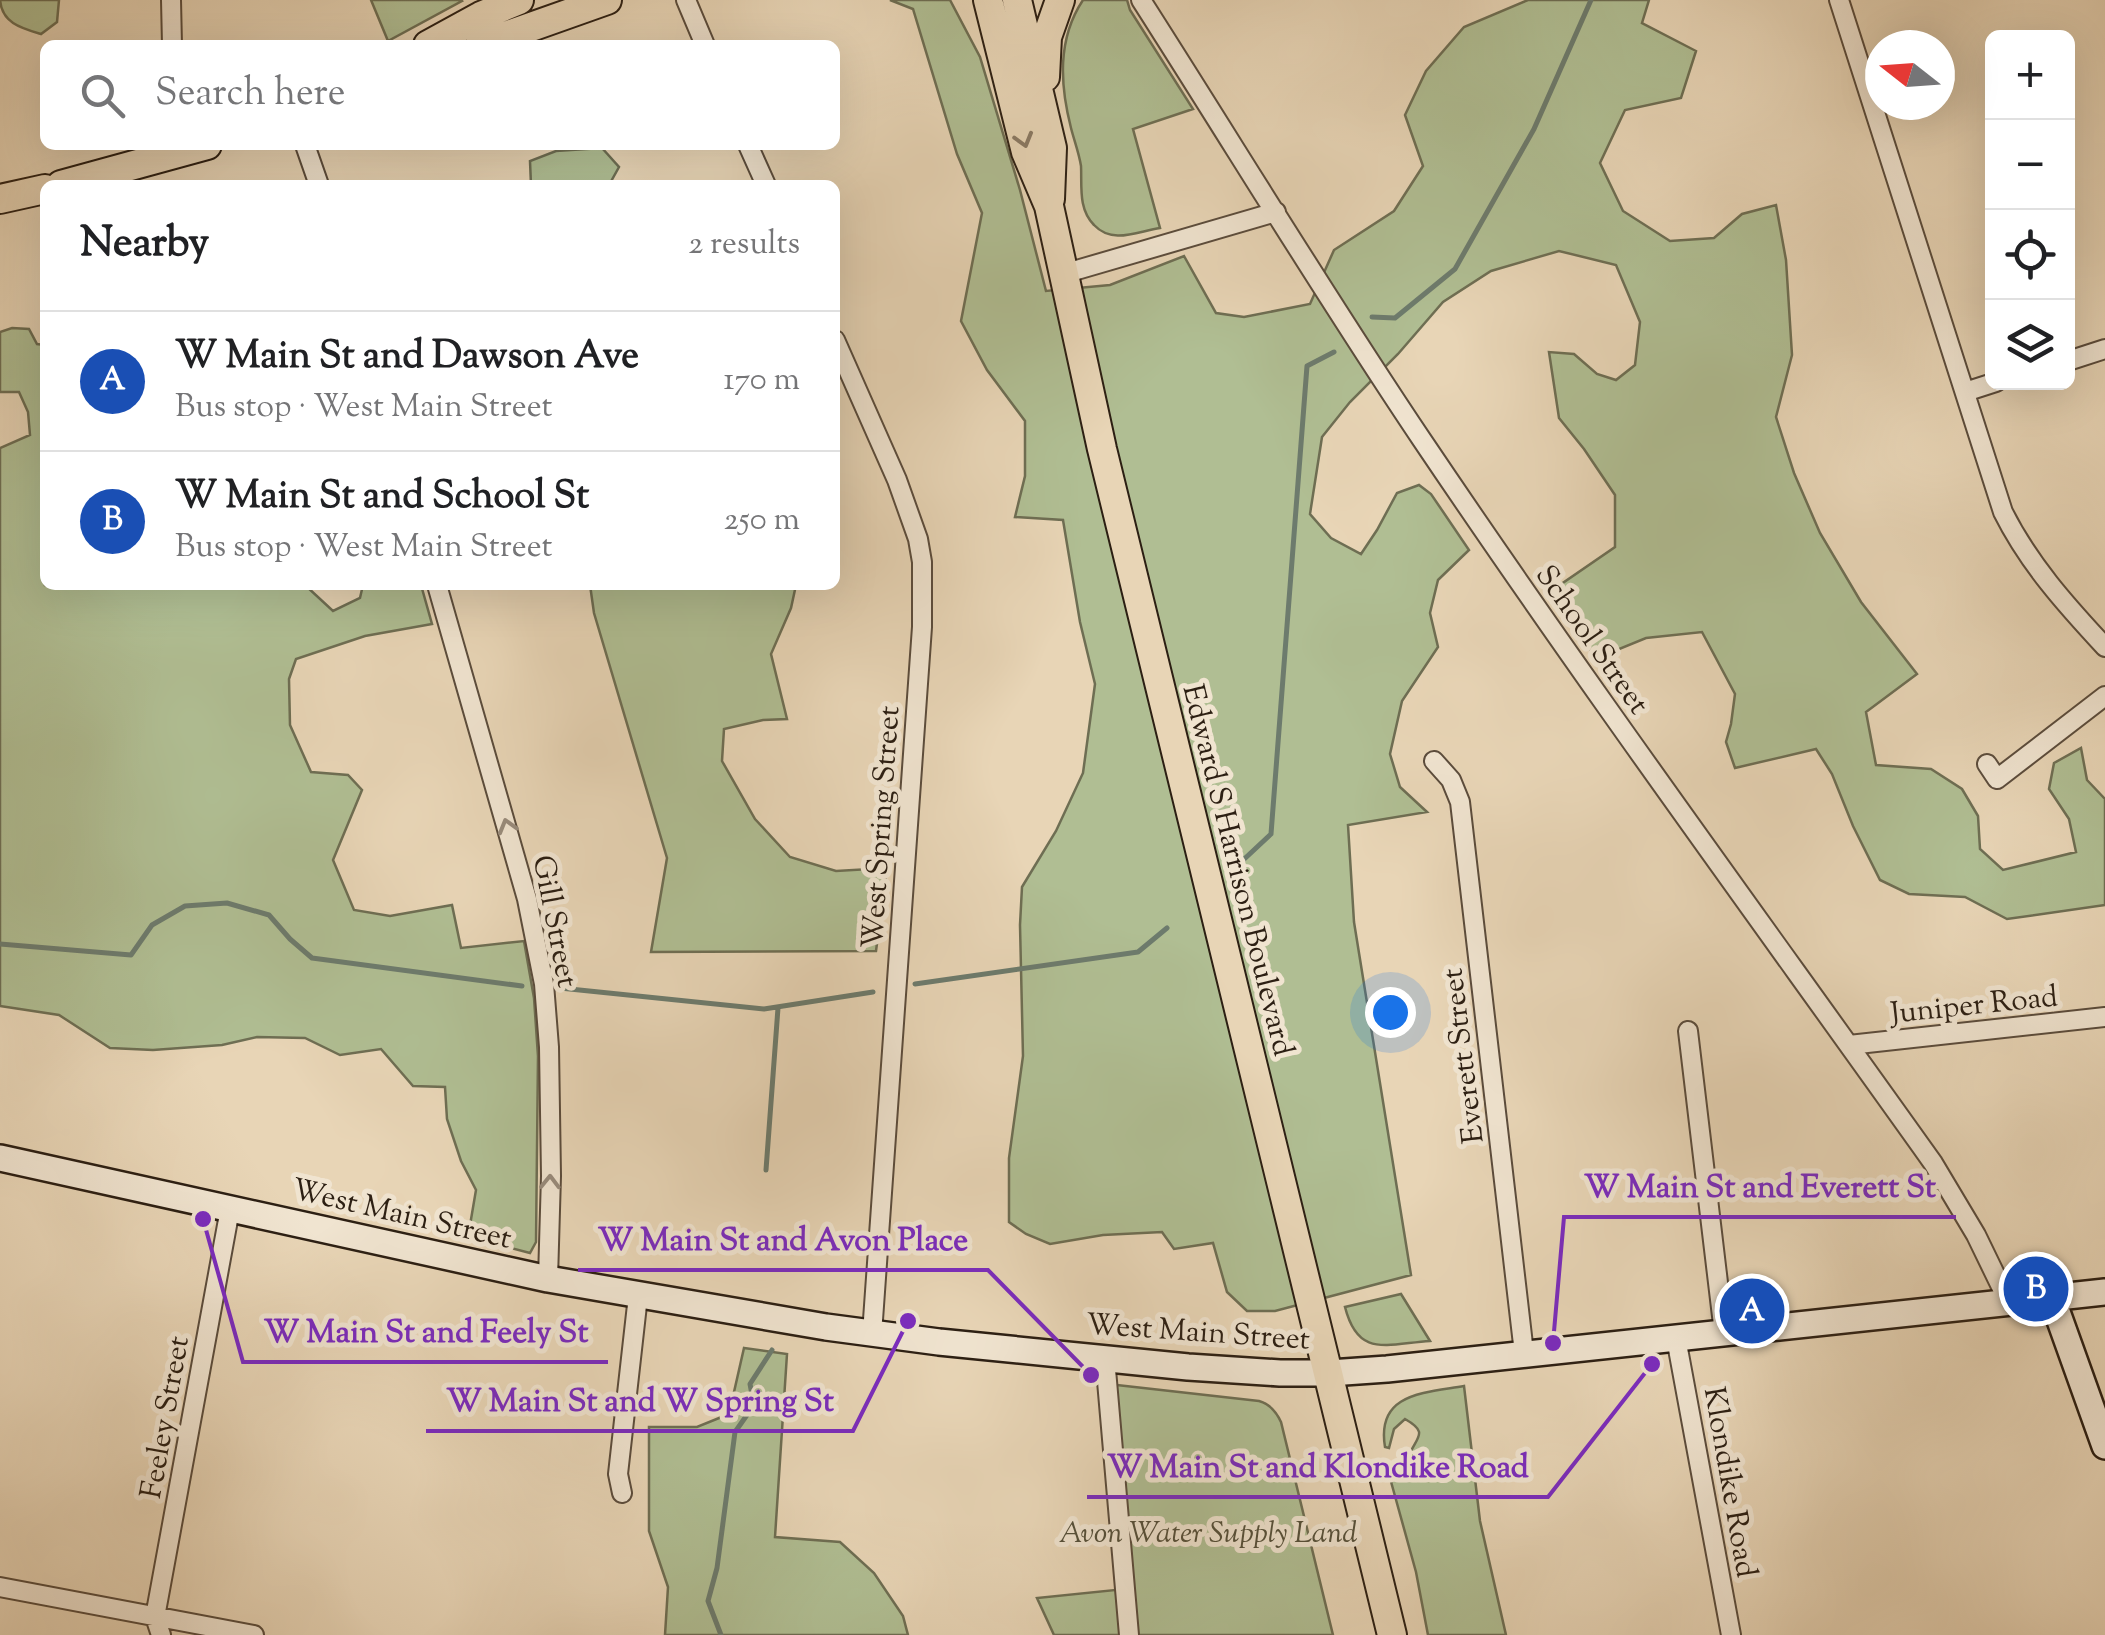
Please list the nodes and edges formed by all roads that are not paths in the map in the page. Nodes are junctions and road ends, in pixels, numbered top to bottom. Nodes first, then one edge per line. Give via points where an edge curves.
1 (172, 0) edge
2 (519, 0) edge
3 (607, 0) edge
4 (686, 0) edge
5 (973, 0) edge
6 (988, 0) edge
7 (1016, 0) edge
8 (1060, 0) edge
9 (1141, 0) edge
10 (1839, 0) edge
11 (172, 40) edge
12 (437, 40) edge
13 (494, 40) edge
14 (703, 40) edge
15 (1005, 73) junction
16 (1052, 148) junction
17 (182, 150) edge
18 (307, 150) edge
19 (750, 150) edge
20 (78, 180) edge
21 (317, 180) edge
22 (764, 180) edge
23 (40, 190) edge
24 (0, 200) edge
25 (1049, 206) junction
26 (1276, 212) junction
27 (1064, 274) junction
28 (2105, 349) edge
29 (840, 351) edge
30 (2075, 359) edge
31 (1985, 386) edge
32 (1965, 392) junction
33 (438, 590) edge
34 (2105, 647) edge
35 (2105, 696) edge
36 (1434, 761) dead end
37 (1986, 764) dead end
38 (2105, 1017) edge
39 (1688, 1032) dead end
40 (1849, 1046) junction
41 (0, 1158) edge
42 (230, 1209) junction
43 (548, 1279) junction
44 (2105, 1292) edge
45 (638, 1296) junction
46 (2052, 1298) junction
47 (2008, 1303) junction
48 (1724, 1333) junction
49 (872, 1334) junction
50 (1676, 1338) junction
51 (1524, 1353) junction
52 (1105, 1358) junction
53 (1330, 1373) junction
54 (2105, 1446) edge
55 (622, 1493) dead end
56 (0, 1586) edge
57 (158, 1626) edge
58 (254, 1635) edge
59 (1129, 1635) edge
60 (1392, 1635) edge
61 (1731, 1635) edge

1 - 11 street
2 - 12 main road
3 - 13 main road
4 - 14 street
5 - 15 main road
6 - 15 main road, Edward S Harrison Boulevard
7 - 16 main road, Edward S Harrison Boulevard
8 - 16 main road via 1045,58
9 - 26 street, School Street
10 - 32 street
15 -> 25 main road, Edward S Harrison Boulevard
16 - 25 main road, Edward S Harrison Boulevard
17 - 20 main road
18 - 21 street
19 - 22 street
23 - 24 main road
25 - 27 main road, Edward S Harrison Boulevard
26 - 27 street
26 - 40 street, School Street via 1557,638
27 - 53 main road, Edward S Harrison Boulevard
28 - 30 street
29 - 49 street, West Spring Street via 897,480 922,562
31 - 32 street
32 - 34 street via 2017,540
43 -> 33 street, Gill Street via 549,1047 541,968 528,899
35 - 37 street via 1997,779
36 - 51 street, Everett Street via 1460,802
38 - 40 street, Juniper Road
39 - 48 street
40 - 47 street, School Street via 1954,1195
41 - 42 main road, West Main Street
42 - 43 main road, West Main Street
42 - 57 street, Feeley Street
43 - 45 main road, West Main Street
44 - 46 main road, West Main Street
45 - 49 main road, West Main Street
45 - 55 street via 618,1474
46 - 47 main road, West Main Street
46 - 54 main road
47 - 48 main road, West Main Street
48 - 50 main road, West Main Street
49 - 52 main road, West Main Street
50 - 51 main road, West Main Street
50 - 61 street, Klondike Road
51 - 53 main road, West Main Street
52 - 53 main road, West Main Street
52 - 59 street
53 - 60 main road, Edward S Harrison Boulevard
56 - 57 street
57 - 58 street

